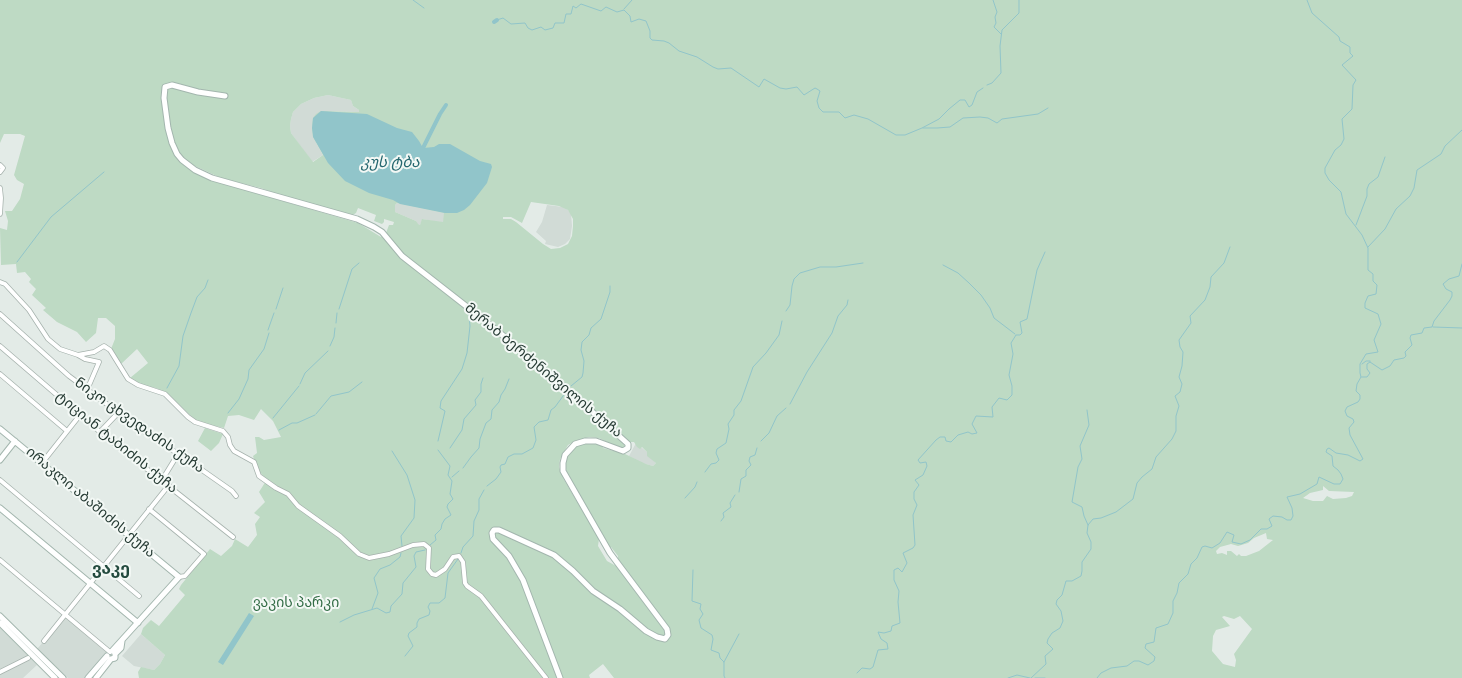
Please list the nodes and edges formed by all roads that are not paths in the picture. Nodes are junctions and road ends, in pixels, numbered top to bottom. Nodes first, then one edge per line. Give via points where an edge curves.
1 (225, 96) dead end
2 (0, 165) edge
3 (0, 172) edge
4 (0, 188) edge
5 (0, 214) edge
6 (0, 282) edge
7 (0, 314) edge
8 (0, 346) edge
9 (78, 355) junction
10 (0, 374) edge
11 (87, 390) junction
12 (118, 413) junction
13 (80, 415) junction
14 (0, 429) edge
15 (67, 431) junction
16 (100, 432) junction
17 (15, 441) junction
18 (178, 454) junction
19 (0, 460) edge
20 (42, 463) junction
21 (0, 480) edge
22 (162, 480) junction
23 (169, 485) junction
24 (236, 496) dead end
25 (0, 508) edge
26 (149, 509) junction
27 (128, 534) junction
28 (233, 538) dead end
29 (0, 560) edge
30 (104, 566) junction
31 (179, 577) junction
32 (90, 584) junction
33 (139, 596) dead end
34 (65, 614) junction
35 (0, 616) edge
36 (0, 623) edge
37 (138, 623) junction
38 (44, 641) dead end
39 (28, 651) junction
40 (111, 654) junction
41 (28, 658) junction
42 (39, 662) junction
43 (0, 672) edge
44 (55, 678) edge
45 (63, 678) edge
46 (88, 678) edge
47 (96, 678) edge
48 (546, 678) edge
49 (560, 678) edge

1 - 49 street, მერაბ ბერძენიშვილის ქუჩა via 172,84 165,88 170,135 182,160 212,178 357,219 382,232 402,256 557,380 628,444 623,451 596,441 575,444 565,455 563,471 610,553 667,629 666,639 646,631 593,591 554,555 499,530 492,532 493,539 509,556 523,580
2 - 3 street
4 - 5 street
6 - 9 street via 29,310 48,339 60,349
7 - 11 street, ნიკო ცხვედაძის ქუჩა
8 - 13 street, ტიციან ტაბიძის ქუჩა
9 - 11 street via 98,362
9 - 48 street via 104,346 110,350 128,379 165,394 195,422 227,434 234,451 254,462 259,476 288,494 298,506 363,557 382,556 424,544 429,548 428,569 436,574 445,569 453,557 459,556 463,562 464,582 486,602
10 - 15 street
11 - 12 street, ნიკო ცხვედაძის ქუჩა
12 - 16 street
12 - 18 street, ნიკო ცხვედაძის ქუჩა
13 - 15 street
13 - 16 street, ტიციან ტაბიძის ქუჩა
14 - 17 street, ირაკლი აბაშიძის ქუჩა
15 - 20 street
16 - 22 street, ტიციან ტაბიძის ქუჩა
17 - 19 street
17 - 20 street, ირაკლი აბაშიძის ქუჩა
18 - 22 street
18 - 24 street, ნიკო ცხვედაძის ქუჩა
20 - 27 street, ირაკლი აბაშიძის ქუჩა
21 - 30 street
22 - 23 street, ტიციან ტაბიძის ქუჩა
23 - 26 street
23 - 28 street, ტიციან ტაბიძის ქუჩა
25 - 32 street
26 - 27 street
26 - 31 street via 204,554 185,576
27 - 30 street
27 - 31 street, ირაკლი აბაშიძის ქუჩა
29 - 34 street
30 - 32 street
30 - 33 street
31 - 37 street
32 - 34 street
32 - 37 street
34 - 38 street
34 - 40 street
35 - 45 street
36 - 39 street
37 - 40 street
39 - 41 street
39 - 42 street
40 - 46 street
40 - 47 street
41 - 42 street
41 - 43 street
42 - 44 street

